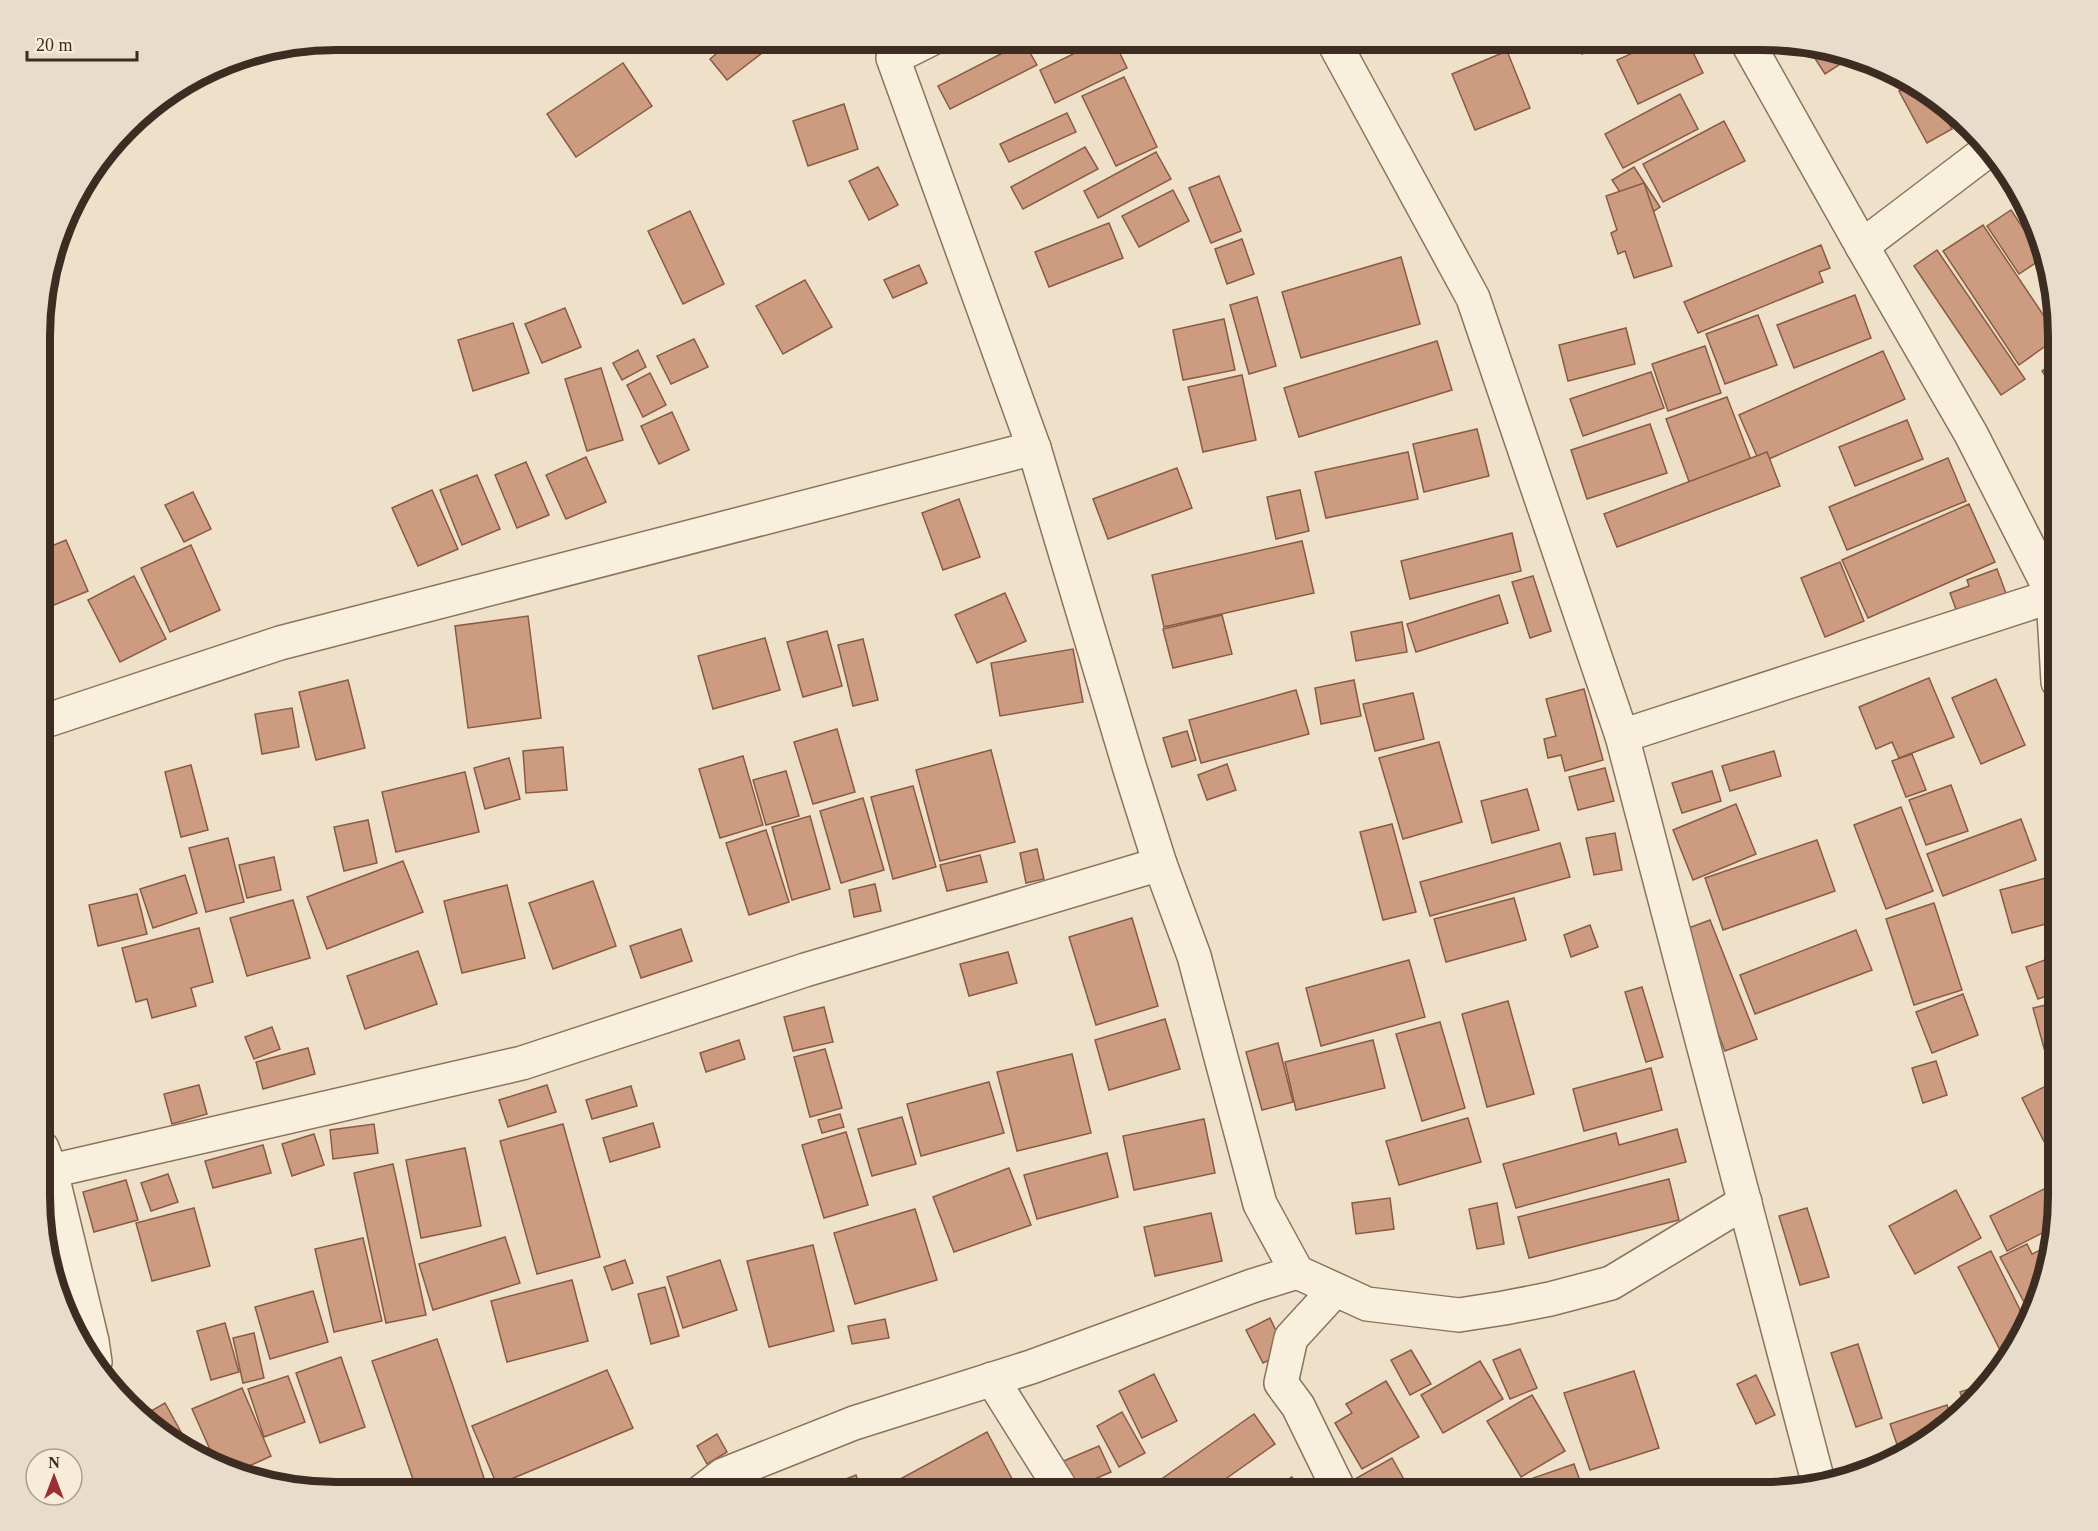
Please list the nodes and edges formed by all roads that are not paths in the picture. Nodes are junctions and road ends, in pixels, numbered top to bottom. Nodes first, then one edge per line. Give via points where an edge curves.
1 (909, 50) edge
2 (1338, 50) edge
3 (1752, 50) edge
4 (1983, 154) edge
5 (1862, 246) junction
6 (1034, 448) junction
7 (2048, 580) edge
8 (2048, 598) edge
9 (50, 719) edge
10 (1622, 736) junction
11 (1160, 864) junction
12 (50, 1159) edge
13 (50, 1192) edge
14 (1745, 1202) junction
15 (56, 1239) edge
16 (1297, 1272) junction
17 (1335, 1290) junction
18 (93, 1345) edge
19 (992, 1379) junction
20 (1817, 1476) edge
21 (714, 1482) edge
22 (1057, 1482) edge
23 (1335, 1482) edge

1 - 6 street via 893,58
2 - 10 street via 1473,298
3 - 5 street
4 - 5 street
5 - 7 street via 1971,434
6 - 9 street via 280,643
6 - 11 street
8 - 10 street
10 - 14 street
11 - 12 street via 805,970 522,1063
11 - 16 street via 1194,956 1260,1204
13 - 15 street
14 - 17 street via 1611,1282 1550,1299 1459,1315 1367,1304
14 - 20 street
15 - 18 street
16 - 17 street
16 - 19 street
17 - 23 street via 1291,1338 1281,1383 1298,1406
19 - 21 street via 854,1423
19 - 22 street

